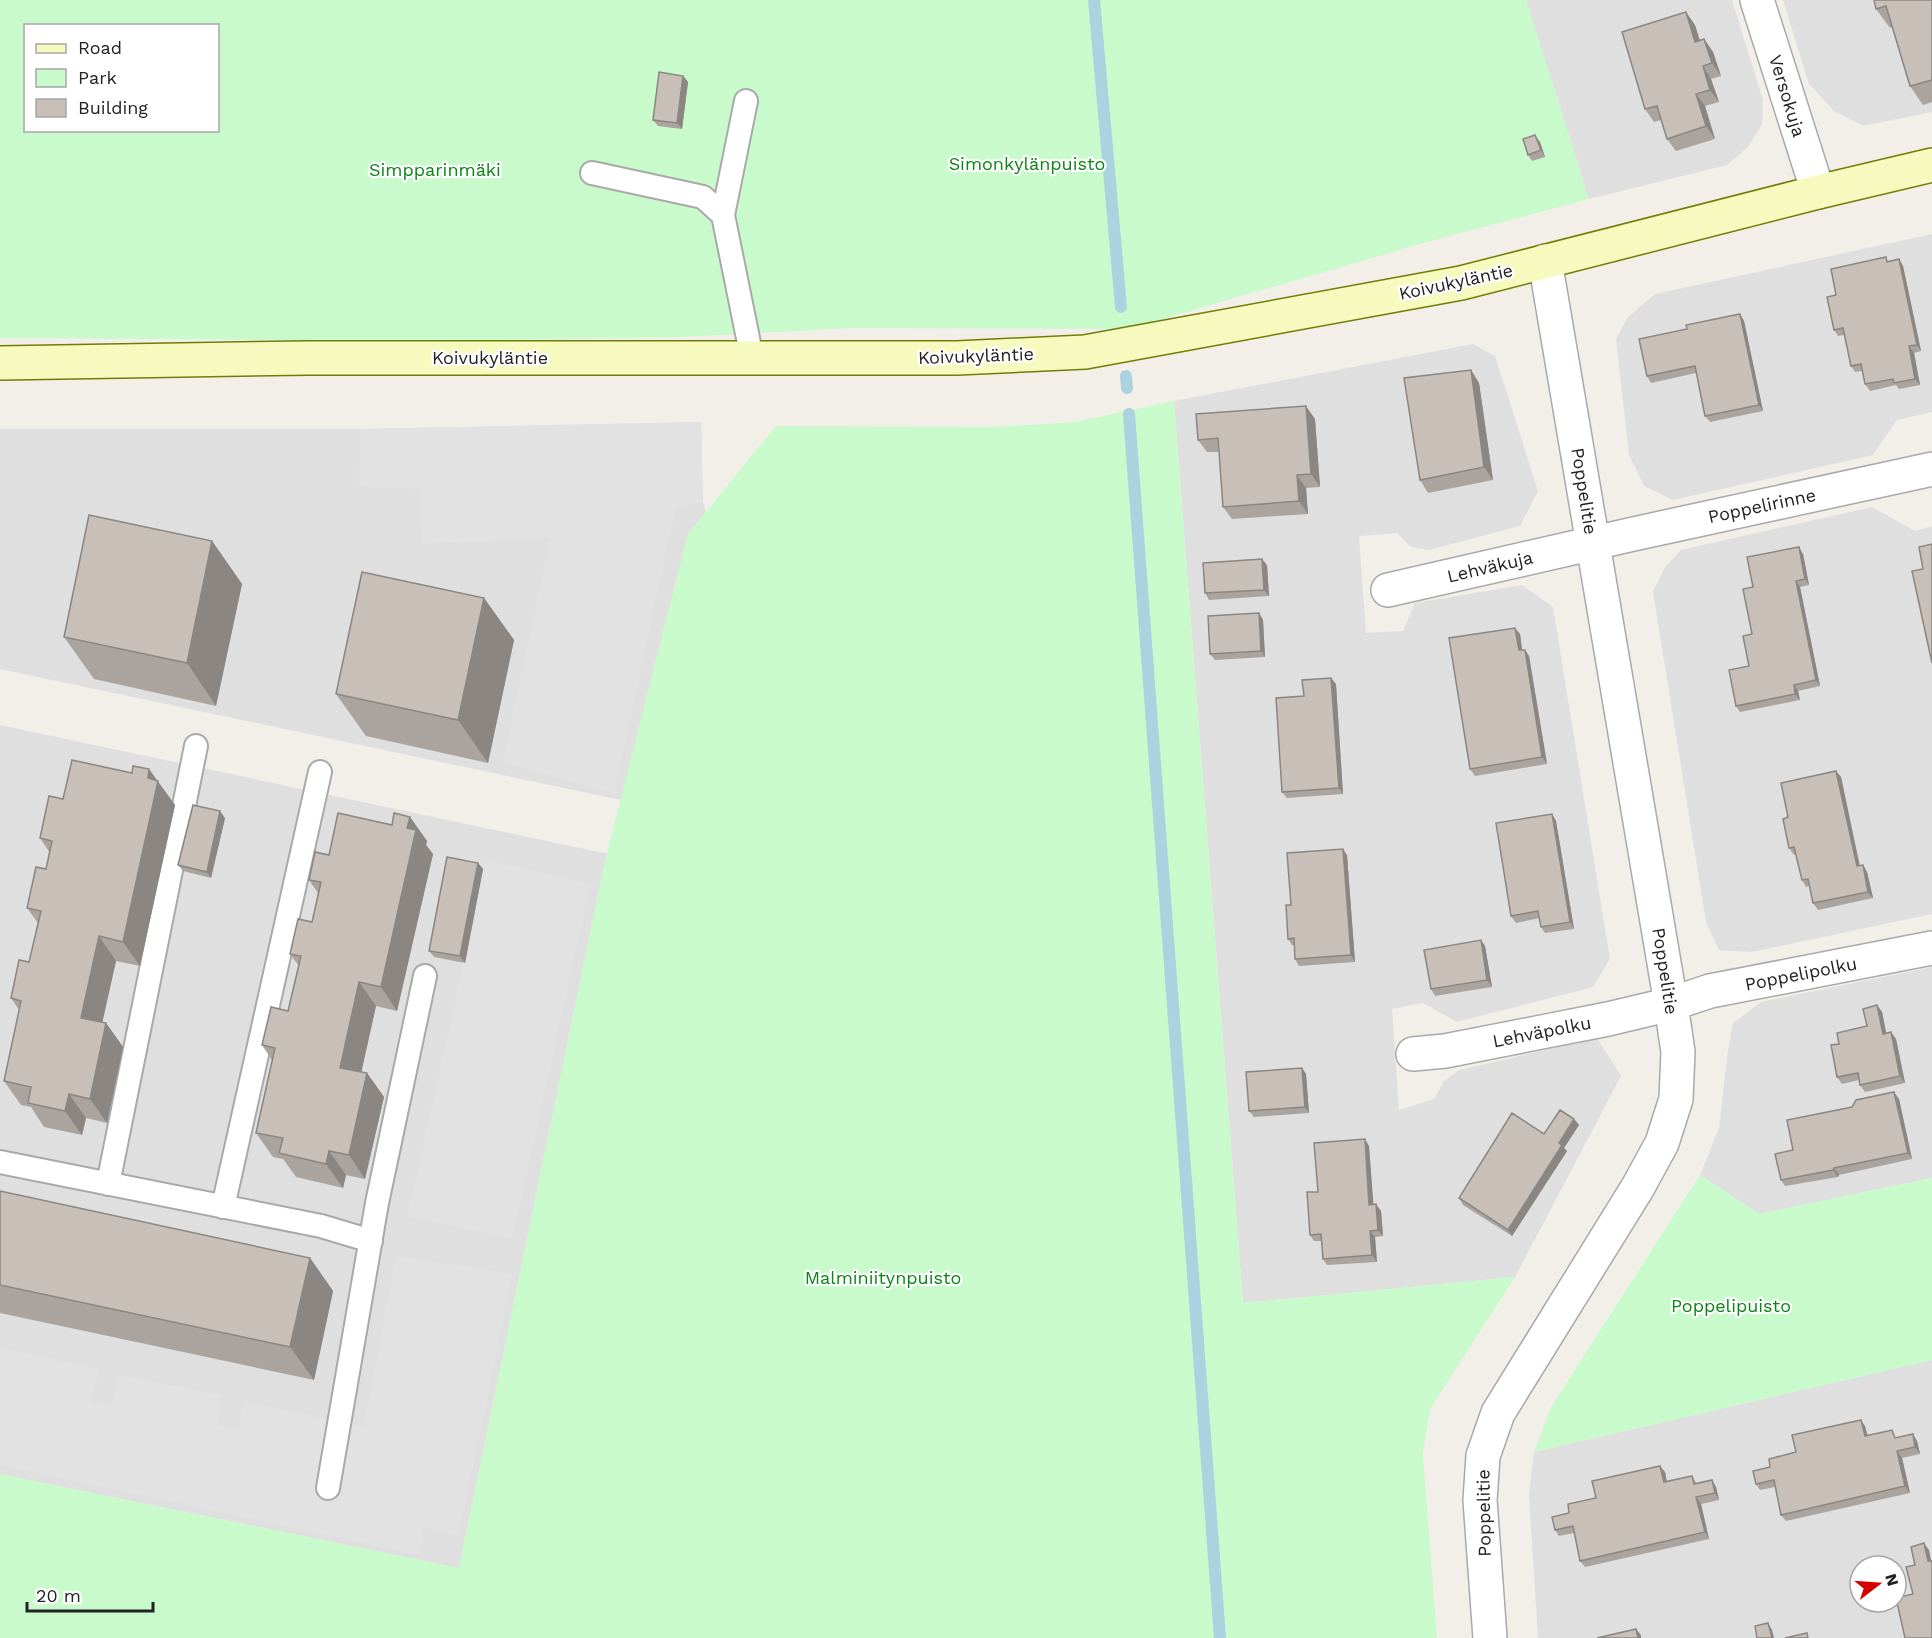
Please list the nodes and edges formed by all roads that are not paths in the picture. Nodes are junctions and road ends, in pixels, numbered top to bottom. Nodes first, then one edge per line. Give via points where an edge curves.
1 (1757, 0) edge
2 (746, 101) dead end
3 (1932, 165) edge
4 (592, 173) dead end
5 (1818, 192) junction
6 (723, 215) junction
7 (1545, 261) junction
8 (752, 358) junction
9 (0, 363) edge
10 (1932, 469) edge
11 (1592, 543) junction
12 (1388, 590) dead end
13 (196, 746) dead end
14 (320, 772) dead end
15 (1932, 948) edge
16 (425, 976) dead end
17 (1671, 1004) junction
18 (1413, 1054) dead end
19 (0, 1162) edge
20 (108, 1184) junction
21 (223, 1207) junction
22 (371, 1241) junction
23 (328, 1488) dead end
24 (1490, 1638) edge

1 - 5 street, Versokuja
2 - 6 lane
3 - 5 main road, Koivukyläntie
4 - 6 lane via 703,197
5 - 7 main road, Koivukyläntie
6 - 8 lane
7 - 8 main road, Koivukyläntie via 1461,283 1085,352 957,358
7 - 11 street, Poppelitie
8 - 9 main road, Koivukyläntie
10 - 11 street, Poppelirinne
11 - 12 street, Lehväkuja
11 - 17 street, Poppelitie
13 - 20 lane
14 - 21 lane
15 - 17 street, Poppelipolku via 1710,991
16 - 22 lane
17 - 18 street, Lehväpolku via 1445,1051
17 - 24 street, Poppelitie via 1678,1052 1676,1099 1662,1143 1498,1413 1483,1456 1480,1500
19 - 20 lane
20 - 21 lane
21 - 22 lane via 321,1226
22 - 23 lane

